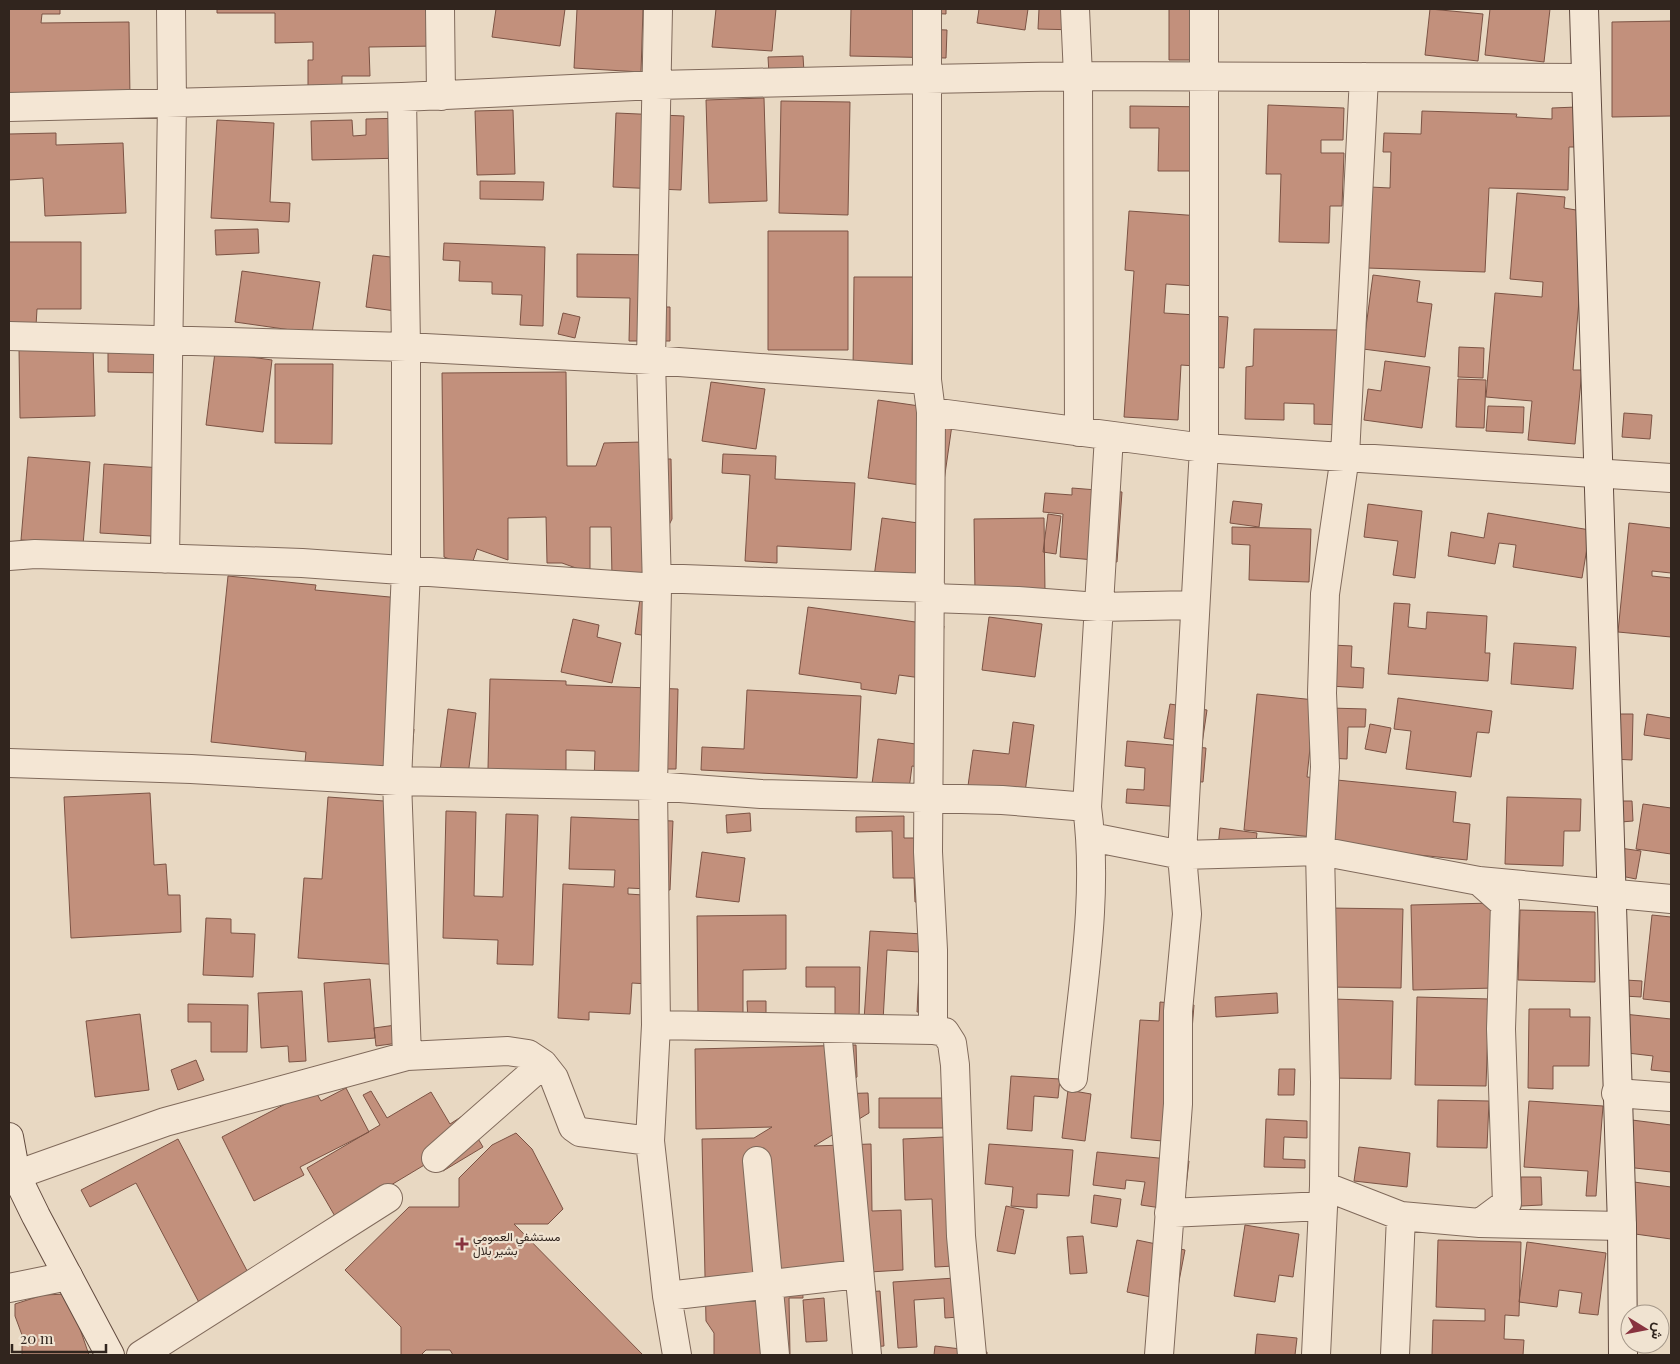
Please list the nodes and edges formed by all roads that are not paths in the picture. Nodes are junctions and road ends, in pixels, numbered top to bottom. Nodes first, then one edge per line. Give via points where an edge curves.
1 (171, 9) edge
2 (440, 9) edge
3 (658, 9) edge
4 (927, 9) edge
5 (1076, 9) edge
6 (1204, 9) edge
7 (1584, 9) edge
8 (1078, 76) junction
9 (1364, 76) junction
10 (1204, 78) junction
11 (1586, 78) junction
12 (926, 79) junction
13 (656, 85) junction
14 (441, 96) junction
15 (402, 97) junction
16 (172, 102) junction
17 (9, 107) edge
18 (9, 336) edge
19 (169, 340) junction
20 (406, 346) junction
21 (651, 360) junction
22 (927, 380) junction
23 (931, 412) junction
24 (1079, 432) junction
25 (1109, 436) junction
26 (1204, 448) junction
27 (1346, 456) junction
28 (1598, 473) junction
29 (1671, 478) edge
30 (9, 556) edge
31 (165, 559) junction
32 (406, 570) junction
33 (656, 583) junction
34 (931, 593) junction
35 (1195, 605) junction
36 (1098, 607) junction
37 (9, 763) edge
38 (397, 781) junction
39 (653, 786) junction
40 (929, 798) junction
41 (1087, 806) junction
42 (1091, 837) junction
43 (1320, 851) junction
44 (1182, 856) junction
45 (1479, 881) junction
46 (1610, 892) junction
47 (1671, 899) edge
48 (656, 1025) junction
49 (837, 1030) junction
50 (932, 1030) junction
51 (408, 1056) junction
52 (543, 1064) junction
53 (1073, 1078) dead end
54 (1616, 1093) junction
55 (1671, 1097) edge
56 (650, 1141) junction
57 (11, 1156) edge
58 (436, 1158) dead end
59 (757, 1161) dead end
60 (1323, 1196) junction
61 (388, 1198) dead end
62 (1169, 1213) junction
63 (1401, 1216) junction
64 (1480, 1223) junction
65 (1622, 1226) junction
66 (858, 1274) junction
67 (68, 1276) junction
68 (767, 1284) junction
69 (9, 1288) edge
70 (667, 1296) junction
71 (110, 1355) edge
72 (141, 1355) edge
73 (677, 1355) edge
74 (775, 1355) edge
75 (867, 1355) edge
76 (972, 1355) edge
77 (1159, 1355) edge
78 (1316, 1355) edge
79 (1395, 1355) edge
80 (1623, 1355) edge

1 - 16 street
2 - 14 street
3 - 13 street
4 - 12 street
5 - 8 street
6 - 10 street
7 - 11 street
8 - 10 street
8 - 12 street
8 - 24 street
9 - 10 street
9 - 11 street
9 - 27 street
10 - 26 street
11 - 28 street
12 - 13 street
12 - 22 street
13 - 14 street
13 - 21 street
14 - 15 street
15 - 16 street
15 - 20 street
16 - 17 street
16 - 19 street
18 - 19 street
19 - 20 street
19 - 31 street
20 - 21 street
20 - 32 street
21 - 22 street
21 - 33 street
22 - 23 street
23 - 24 street
23 - 34 street
24 - 25 street
25 - 26 street
25 - 36 street
26 - 27 street
26 - 35 street
27 - 28 street
27 - 43 street via 1325,594 1322,693 1325,767
28 - 29 street
28 - 46 street
30 - 31 street
31 - 32 street
32 - 33 street
32 - 38 street
33 - 34 street
33 - 39 street
34 - 36 street
34 - 40 street
35 - 36 street
35 - 44 street
36 - 41 street
37 - 38 street
38 - 39 street
38 - 51 street
39 - 40 street via 761,794
39 - 48 street
40 - 41 street
40 - 50 street
41 - 42 street
42 - 44 street
42 - 53 street via 1089,924
43 - 44 street
43 - 45 street
43 - 60 street via 1325,1082
44 - 62 street via 1187,914 1178,1011 1178,1104
45 - 46 street
45 - 64 street via 1505,904 1501,1030 1507,1203
46 - 47 street
46 - 54 street
48 - 49 street
48 - 56 street
49 - 50 street
49 - 66 street
50 - 76 street via 942,1030 949,1037 955,1065 961,1236
51 - 52 street via 508,1051 528,1054
51 - 57 street via 165,1122
52 - 56 street via 554,1078 573,1127 580,1132
52 - 58 street
54 - 55 street
54 - 65 street
56 - 70 street
57 - 67 street
59 - 68 street
60 - 62 street
60 - 63 street
60 - 78 street
61 - 72 street
62 - 77 street
63 - 64 street
63 - 79 street
64 - 65 street
65 - 80 street
66 - 68 street
66 - 75 street
67 - 69 street
67 - 71 street
68 - 70 street
68 - 74 street
70 - 73 street

